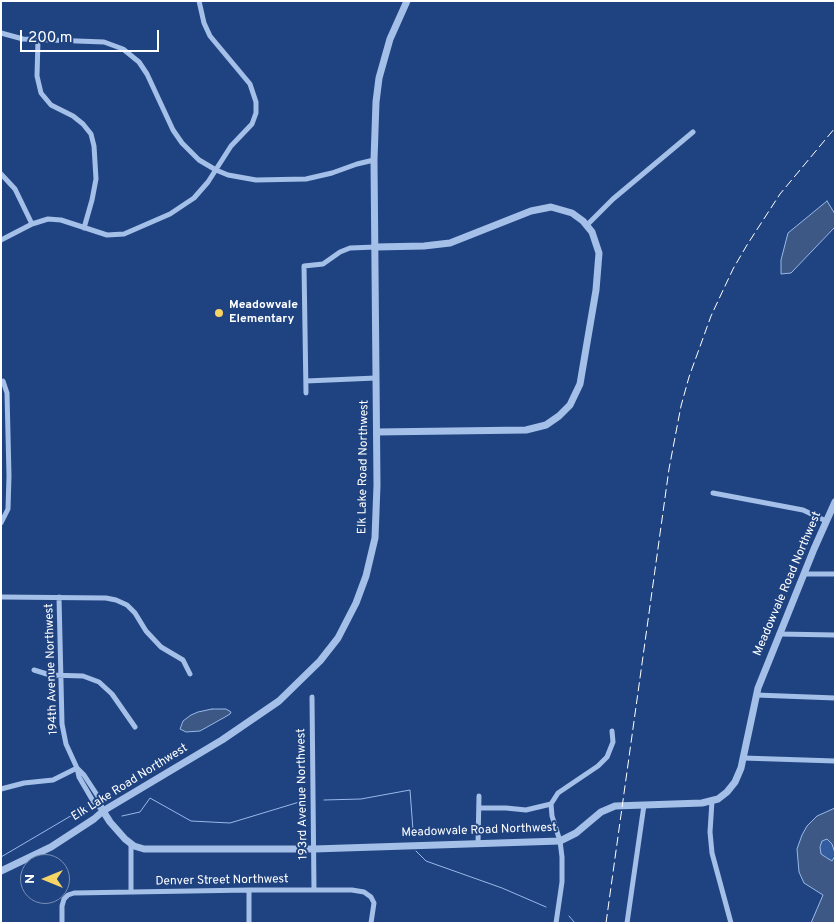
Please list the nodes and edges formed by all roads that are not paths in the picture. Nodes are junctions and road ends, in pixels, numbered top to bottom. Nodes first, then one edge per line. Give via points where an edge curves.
1 (199, 1) edge
2 (407, 1) edge
3 (1, 34) edge
4 (38, 40) junction
5 (693, 132) dead end
6 (374, 160) junction
7 (216, 170) junction
8 (1, 174) edge
9 (32, 224) junction
10 (587, 225) junction
11 (84, 228) junction
12 (1, 240) edge
13 (376, 247) junction
14 (376, 378) junction
15 (2, 381) dead end
16 (306, 381) junction
17 (306, 393) dead end
18 (8, 422) junction
19 (1, 423) edge
20 (377, 432) junction
21 (713, 493) dead end
22 (835, 502) edge
23 (826, 521) junction
24 (1, 523) edge
25 (805, 574) junction
26 (835, 574) edge
27 (1, 597) edge
28 (59, 597) junction
29 (780, 634) junction
30 (835, 635) edge
31 (34, 670) dead end
32 (190, 674) dead end
33 (61, 676) junction
34 (756, 695) junction
35 (312, 697) dead end
36 (835, 698) edge
37 (135, 728) dead end
38 (612, 731) dead end
39 (743, 758) junction
40 (835, 761) edge
41 (77, 768) junction
42 (1, 789) edge
43 (479, 796) dead end
44 (712, 801) junction
45 (551, 804) junction
46 (644, 806) junction
47 (479, 808) junction
48 (103, 811) junction
49 (560, 841) junction
50 (131, 844) junction
51 (478, 844) junction
52 (314, 849) junction
53 (1, 871) edge
54 (249, 890) junction
55 (314, 890) junction
56 (131, 892) junction
57 (62, 923) edge
58 (249, 923) edge
59 (370, 923) edge
60 (556, 923) edge
61 (627, 923) edge
62 (731, 923) edge

1 - 7 street via 210,36 250,84 256,102 252,124 231,146
2 - 6 street, Elk Lake Road Northwest via 390,39 379,78
3 - 4 street
4 - 7 street via 104,42 129,53 147,74 182,143
4 - 11 street via 37,76 41,93 51,105 84,124 94,146 94,193
5 - 10 street
6 - 7 street via 306,178 249,179
6 - 13 street, Elk Lake Road Northwest
7 - 11 street via 199,192 182,206 137,230 112,235
8 - 9 street via 15,190
9 - 11 street via 54,219
9 - 12 street
10 - 13 street via 565,210 544,208 450,243
10 - 20 street via 598,246 598,272 580,384 565,411 546,425 530,430
13 - 14 street, Elk Lake Road Northwest
13 - 16 street via 350,248 323,264 304,266
14 - 16 street
14 - 20 street, Elk Lake Road Northwest
15 - 18 street via 7,393
16 - 17 street
18 - 19 street
18 - 24 street via 8,509
20 - 48 street, Elk Lake Road Northwest via 376,538 361,590 338,638 320,661 279,701 222,740
21 - 23 street via 802,510
22 - 23 street, Meadowvale Road Northwest
23 - 25 street, Meadowvale Road Northwest
25 - 26 street
25 - 29 street, Meadowvale Road Northwest
27 - 28 street
28 - 32 street via 106,598 127,606 161,647 183,660
28 - 33 street, 194th Avenue Northwest
29 - 30 street
29 - 34 street, Meadowvale Road Northwest
31 - 33 street
33 - 37 street via 83,676 99,682 112,694
33 - 41 street, 194th Avenue Northwest via 63,734
34 - 36 street
34 - 39 street, Meadowvale Road Northwest
35 - 52 street, 193rd Avenue Northwest
38 - 45 street via 613,742 607,757 558,793
39 - 40 street
39 - 44 street, Meadowvale Road Northwest via 734,782 723,796
41 - 42 street via 53,780
41 - 48 street, 194th Avenue Northwest via 99,798
43 - 47 street
44 - 46 street, Meadowvale Road Northwest
44 - 62 street via 712,853
45 - 47 street via 526,810
45 - 49 street
46 - 49 street, Meadowvale Road Northwest via 610,807 576,834
46 - 61 street
47 - 51 street
48 - 50 street
48 - 53 street, Elk Lake Road Northwest via 51,847
49 - 51 street, Meadowvale Road Northwest
49 - 60 street via 562,862
50 - 52 street, Meadowvale Road Northwest via 154,850
50 - 56 street
51 - 52 street, Meadowvale Road Northwest
52 - 55 street, 193rd Avenue Northwest
54 - 55 street, Denver Street Northwest
54 - 56 street, Denver Street Northwest
54 - 58 street
55 - 59 street, Denver Street Northwest via 364,892 374,904
56 - 57 street, Denver Street Northwest via 71,894 62,902

